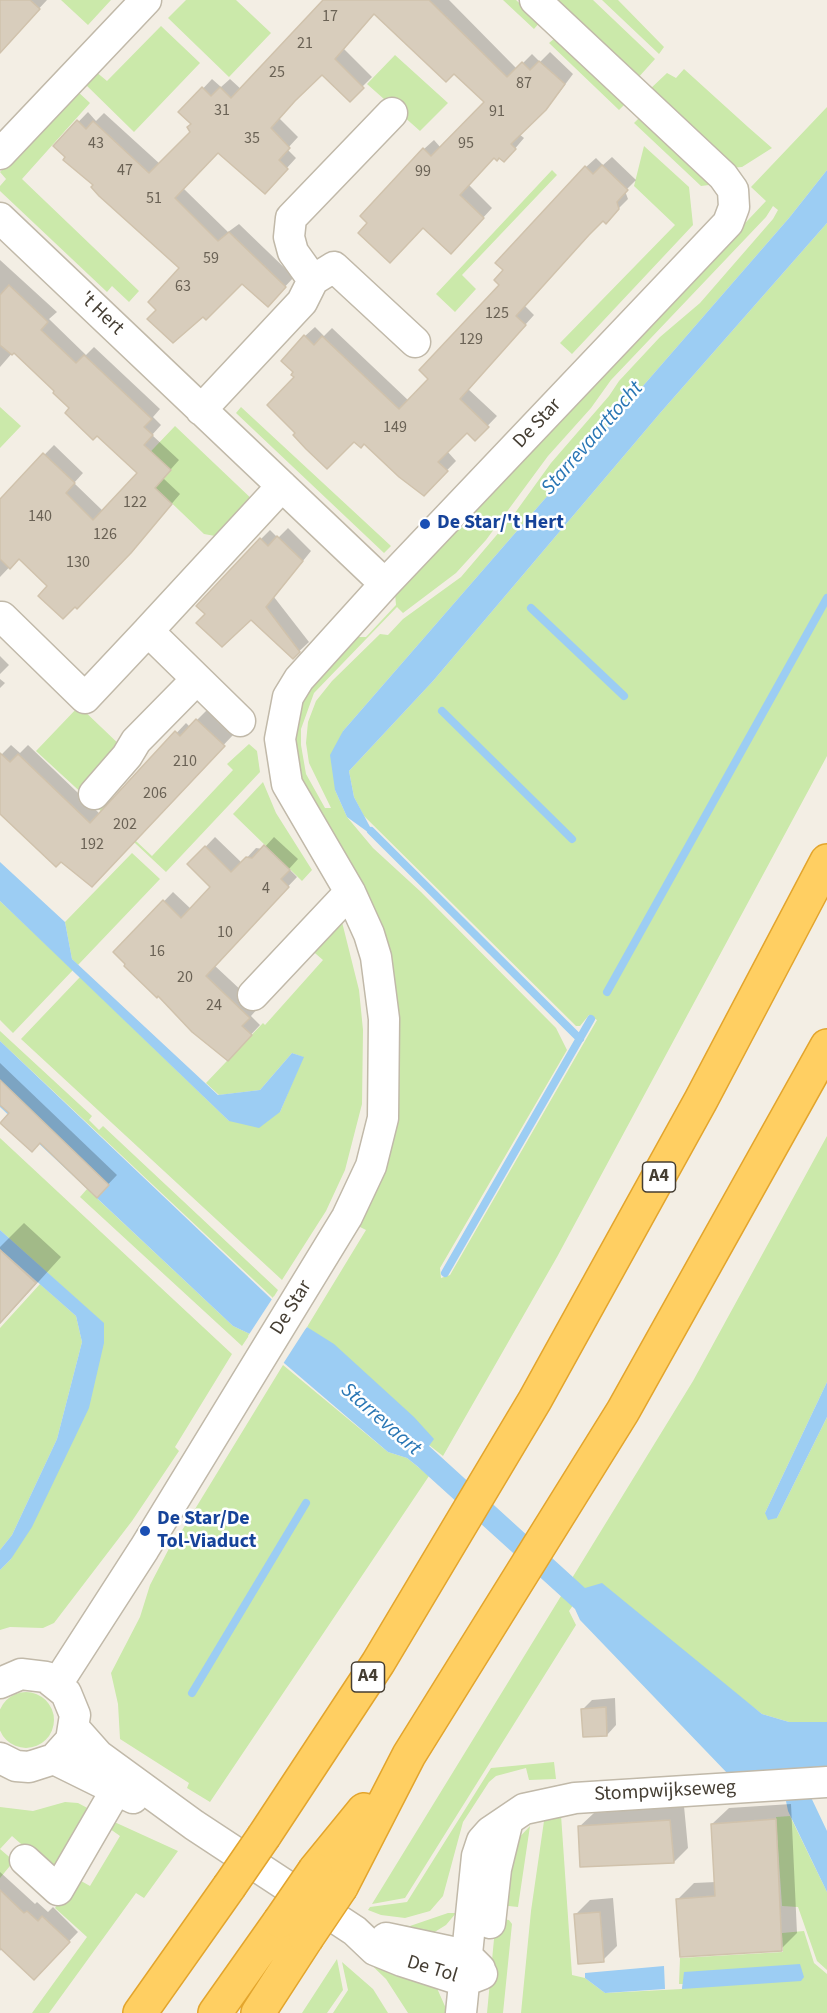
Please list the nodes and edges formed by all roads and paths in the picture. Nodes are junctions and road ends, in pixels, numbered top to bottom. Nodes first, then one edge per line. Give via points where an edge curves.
1 (146, 0) edge
2 (536, 0) edge
3 (392, 113) dead end
4 (0, 154) edge
5 (0, 218) edge
6 (313, 280) junction
7 (415, 342) dead end
8 (201, 410) junction
9 (282, 486) junction
10 (385, 584) junction
11 (2, 617) dead end
12 (148, 631) junction
13 (197, 679) junction
14 (240, 721) dead end
15 (93, 794) dead end
16 (827, 861) edge
17 (350, 892) junction
18 (253, 995) dead end
19 (827, 1046) edge
20 (0, 1683) edge
21 (57, 1684) junction
22 (74, 1728) junction
23 (54, 1759) junction
24 (1, 1761) edge
25 (817, 1782) edge
26 (116, 1790) junction
27 (194, 1825) junction
28 (25, 1860) dead end
29 (293, 1930) junction
30 (472, 1970) junction
31 (140, 2013) edge
32 (215, 2013) edge
33 (258, 2013) edge
34 (461, 2013) edge
35 (480, 2013) edge

1 - 4 street
2 - 10 street, De Star via 723,176 732,190 734,207 728,223
3 - 6 street via 291,218 293,252
5 - 8 street, 't Hert
6 - 7 street via 334,267
6 - 8 street via 302,302
8 - 9 street, 't Hert
9 - 10 street, 't Hert
9 - 12 street
10 - 17 street, De Star via 299,679 288,697 280,739 287,784
11 - 12 street via 85,698
12 - 13 street
13 - 14 street
13 - 15 street via 136,741
16 - 31 highway, A4, bridge via 696,1111 475,1501 378,1663 264,1836
17 - 18 street
17 - 21 street, De Star via 369,934 380,979 386,1060 383,1118 371,1166 348,1217
19 - 29 highway, bridge via 634,1390 534,1556
20 - 21 street via 34,1673
21 - 22 street via 72,1703
22 - 23 street via 71,1740
22 - 27 street, De Tol via 98,1755
23 - 24 street via 29,1767
23 - 26 street, De Tol
25 - 30 street, Stompwijkseweg via 575,1798 524,1809 508,1820
26 - 27 street, De Tol
26 - 28 street via 58,1890
27 - 30 street, De Tol via 355,1931
29 - 32 highway
29 - 33 highway
30 - 34 street
30 - 35 street

